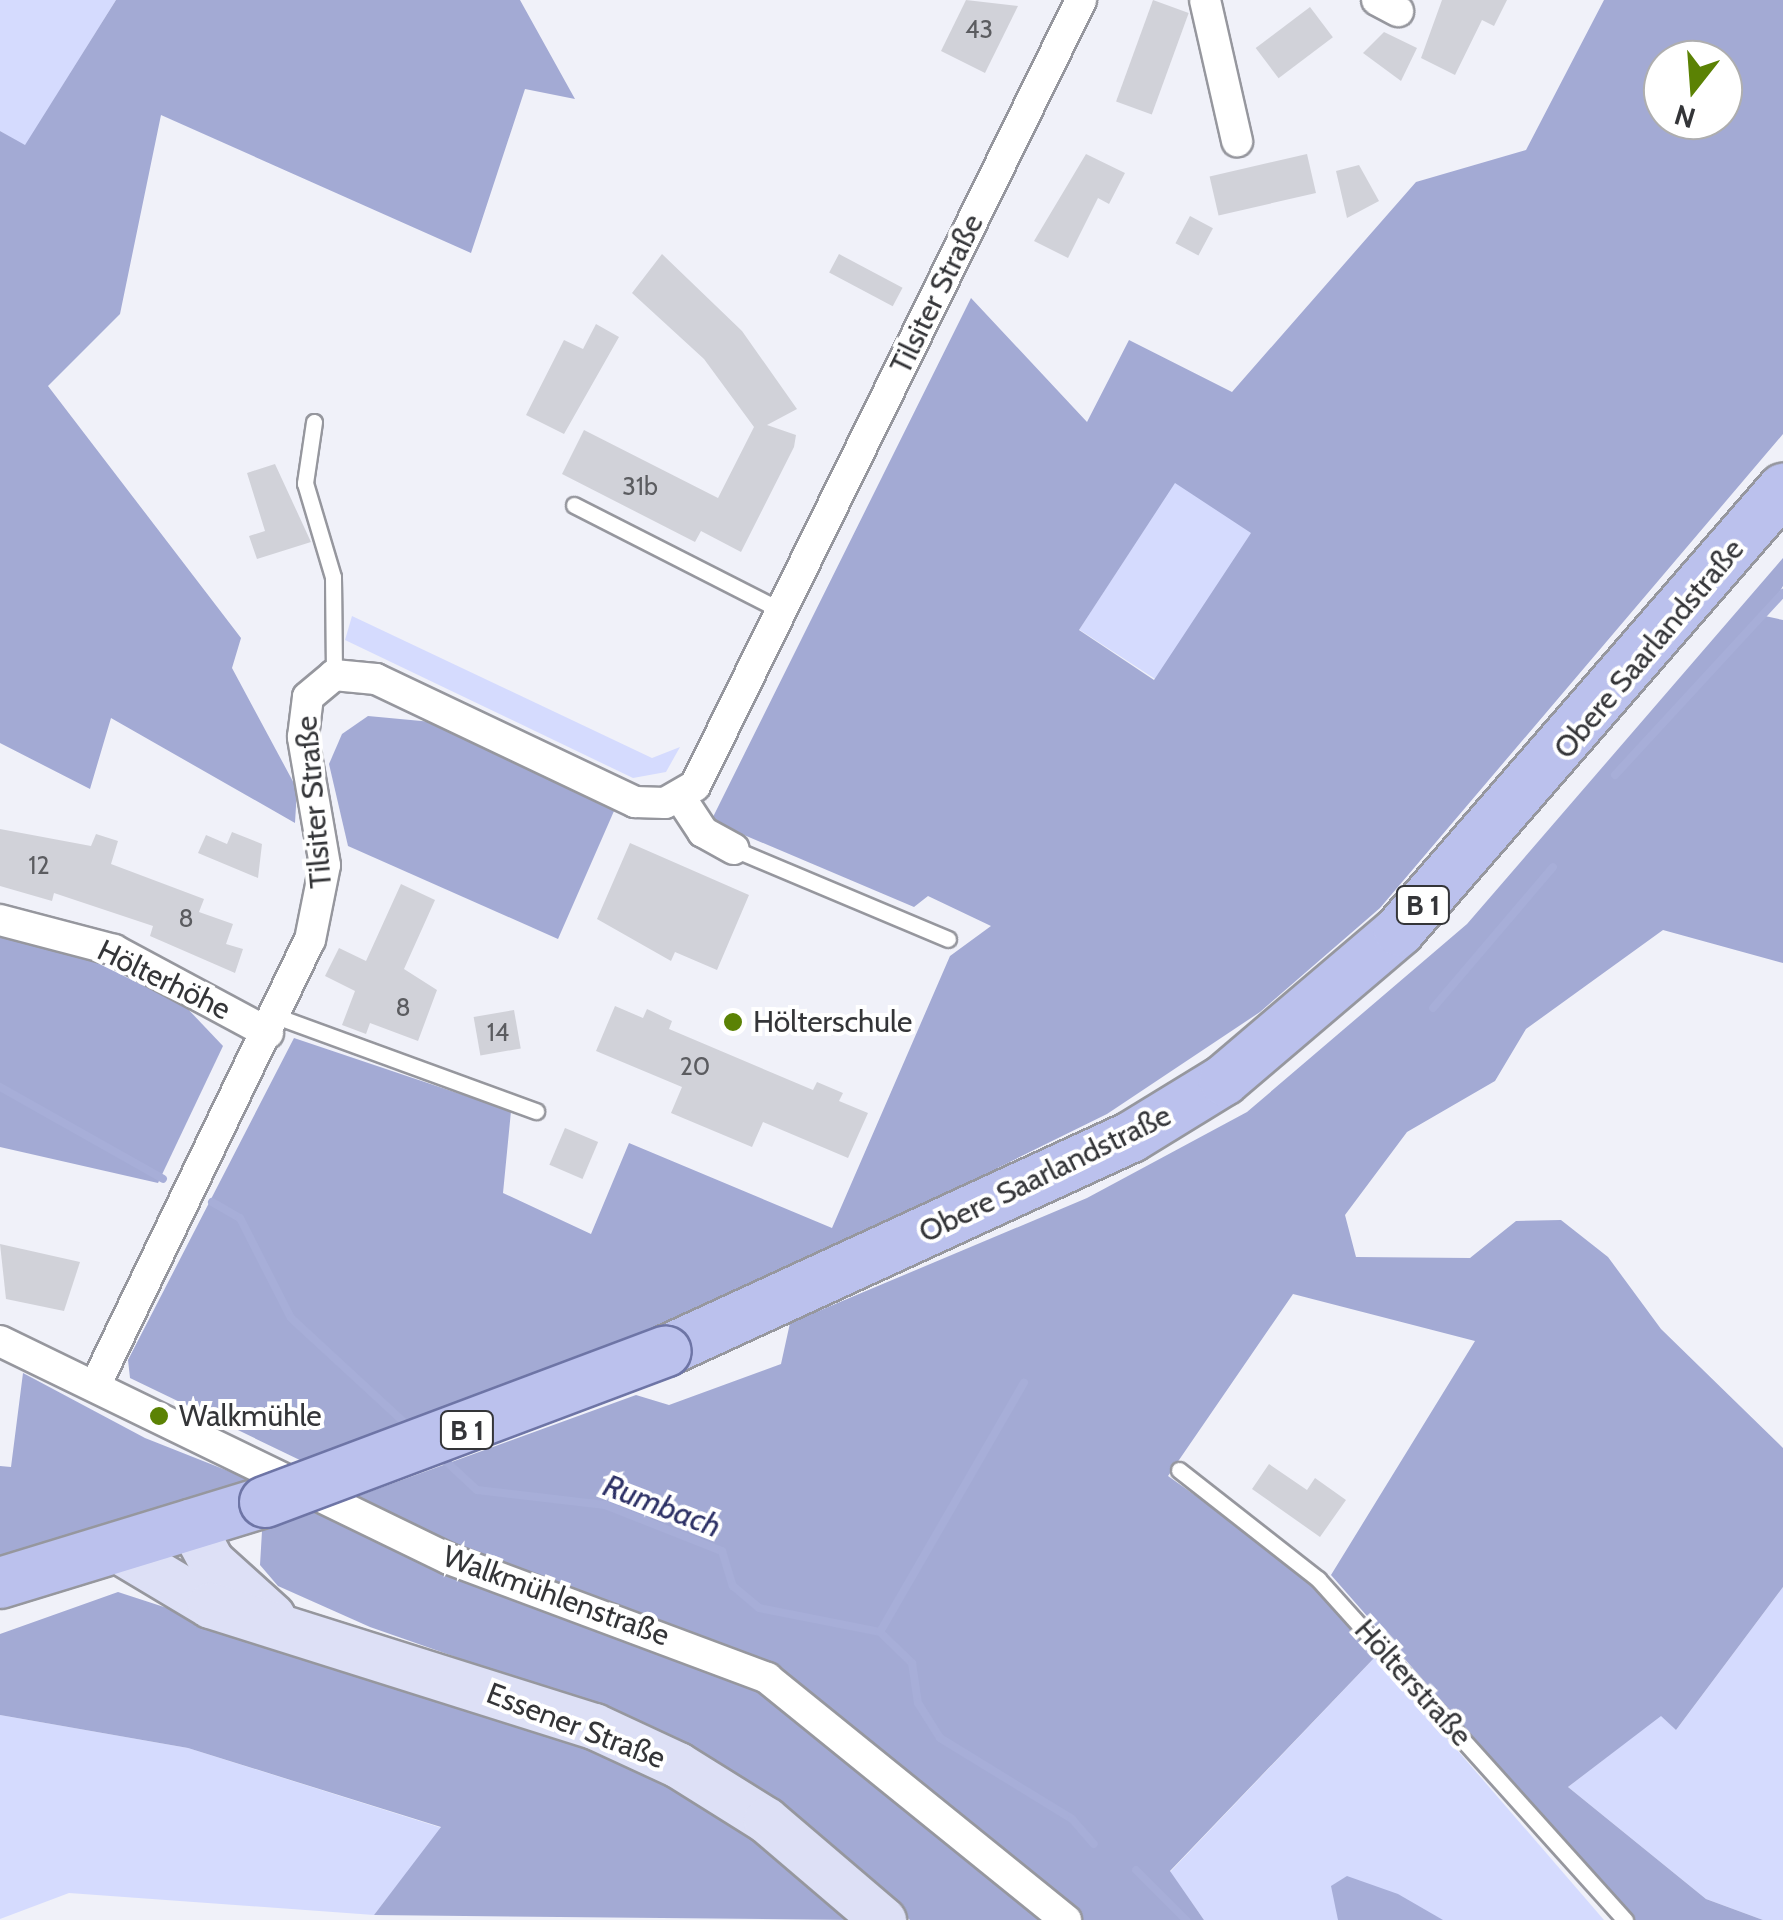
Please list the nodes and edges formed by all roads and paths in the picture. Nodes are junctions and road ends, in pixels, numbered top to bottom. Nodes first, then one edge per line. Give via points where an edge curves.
1 (1081, 0) edge
2 (1205, 0) edge
3 (1237, 141) dead end
4 (314, 422) dead end
5 (1783, 490) edge
6 (574, 505) dead end
7 (784, 612) junction
8 (334, 675) junction
9 (680, 797) junction
10 (734, 849) joint
11 (0, 920) edge
12 (948, 939) dead end
13 (272, 1024) junction
14 (536, 1111) dead end
15 (0, 1342) edge
16 (95, 1386) junction
17 (1179, 1470) dead end
18 (190, 1522) junction
19 (113, 1547) junction
20 (0, 1582) edge
21 (284, 1627) junction
22 (883, 1920) edge
23 (1066, 1920) edge
24 (1625, 1920) edge

1 - 7 street, Tilsiter Straße
2 - 3 street
4 - 8 lane via 305,483 333,578
5 - 18 main road, Obere Saarlandstraße / B 1, bridge via 1399,932 1224,1080 1131,1137 666,1351 266,1502
6 - 7 lane
7 - 9 street, Tilsiter Straße via 709,768
8 - 9 street, Tilsiter Straße via 376,679 635,802
8 - 13 street, Tilsiter Straße via 317,684 303,711 322,830 322,902
9 - 10 street via 703,832
10 - 12 lane
11 - 13 street, Hölterhöhe via 114,950
13 - 14 lane
13 - 16 street, Tilsiter Straße
15 - 16 street, Walkmühlenstraße
16 - 23 street, Walkmühlenstraße via 449,1559 767,1678
17 - 24 lane, Hölterstraße via 1318,1578
18 - 19 main road, B 1
18 - 21 main road, Essener Straße via 212,1562
19 - 20 main road, B 1
19 - 21 main road, Essener Straße via 210,1605
21 - 22 main road, Essener Straße via 594,1726 678,1764 766,1820

